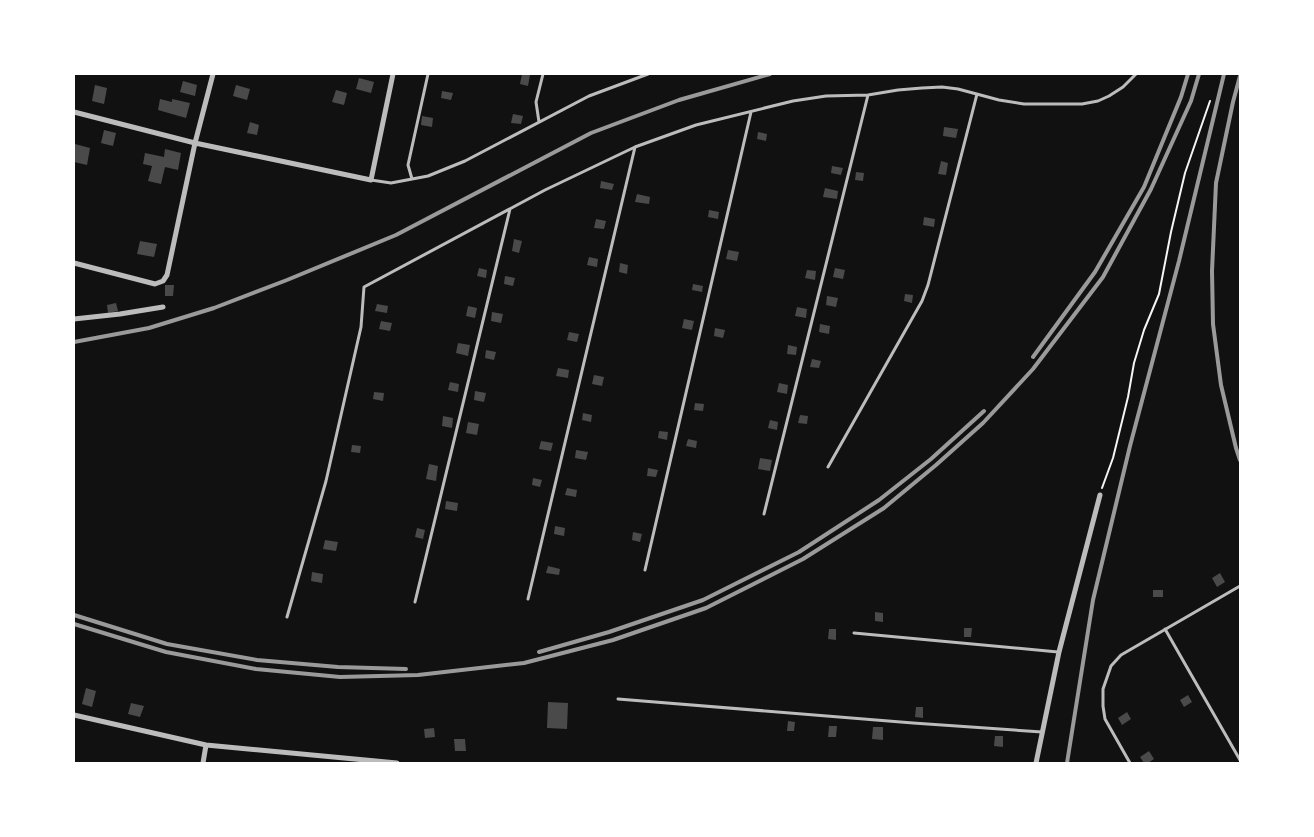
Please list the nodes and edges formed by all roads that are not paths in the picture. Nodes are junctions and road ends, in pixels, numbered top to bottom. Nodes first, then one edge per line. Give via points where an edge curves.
1 (213, 74) edge
2 (393, 74) edge
3 (428, 74) edge
4 (543, 74) edge
5 (648, 74) edge
6 (1136, 74) edge
7 (977, 94) junction
8 (868, 95) junction
9 (74, 112) edge
10 (751, 112) junction
11 (539, 122) junction
12 (195, 143) junction
13 (635, 147) junction
14 (412, 179) junction
15 (371, 180) junction
16 (510, 208) junction
17 (74, 263) edge
18 (163, 307) dead end
19 (74, 319) edge
20 (828, 466) dead end
21 (1100, 495) road end
22 (764, 514) dead end
23 (645, 570) dead end
24 (1240, 586) edge
25 (528, 599) dead end
26 (415, 602) dead end
27 (287, 617) dead end
28 (1165, 629) junction
29 (854, 634) dead end
30 (1059, 652) junction
31 (618, 699) dead end
32 (74, 715) edge
33 (1042, 732) junction
34 (206, 746) junction
35 (1240, 760) edge
36 (203, 763) edge
37 (397, 763) edge
38 (1036, 763) edge
39 (1130, 763) edge

1 - 12 street
2 - 15 street
3 - 14 lane via 408,165
4 - 11 lane via 536,102
5 - 11 lane via 589,96
6 - 7 lane via 1109,96 1082,104 1024,104
7 - 8 lane via 942,87
7 - 20 lane via 922,301
8 - 10 lane via 826,96
8 - 22 lane
9 - 12 street
10 - 13 lane via 696,125
10 - 23 lane
11 - 14 lane via 465,160 428,176
12 - 15 street
12 - 17 street via 164,281 155,284
13 - 16 lane
13 - 25 lane
14 - 15 lane via 391,183
16 - 26 lane
16 - 27 lane via 364,287 361,327 326,481
18 - 19 street
21 - 30 street
24 - 28 lane
28 - 35 lane
28 - 39 lane via 1121,655 1111,666 1103,689 1105,719
29 - 30 lane
30 - 33 street
31 - 33 lane
32 - 34 street
33 - 38 street
34 - 36 street
34 - 37 street

